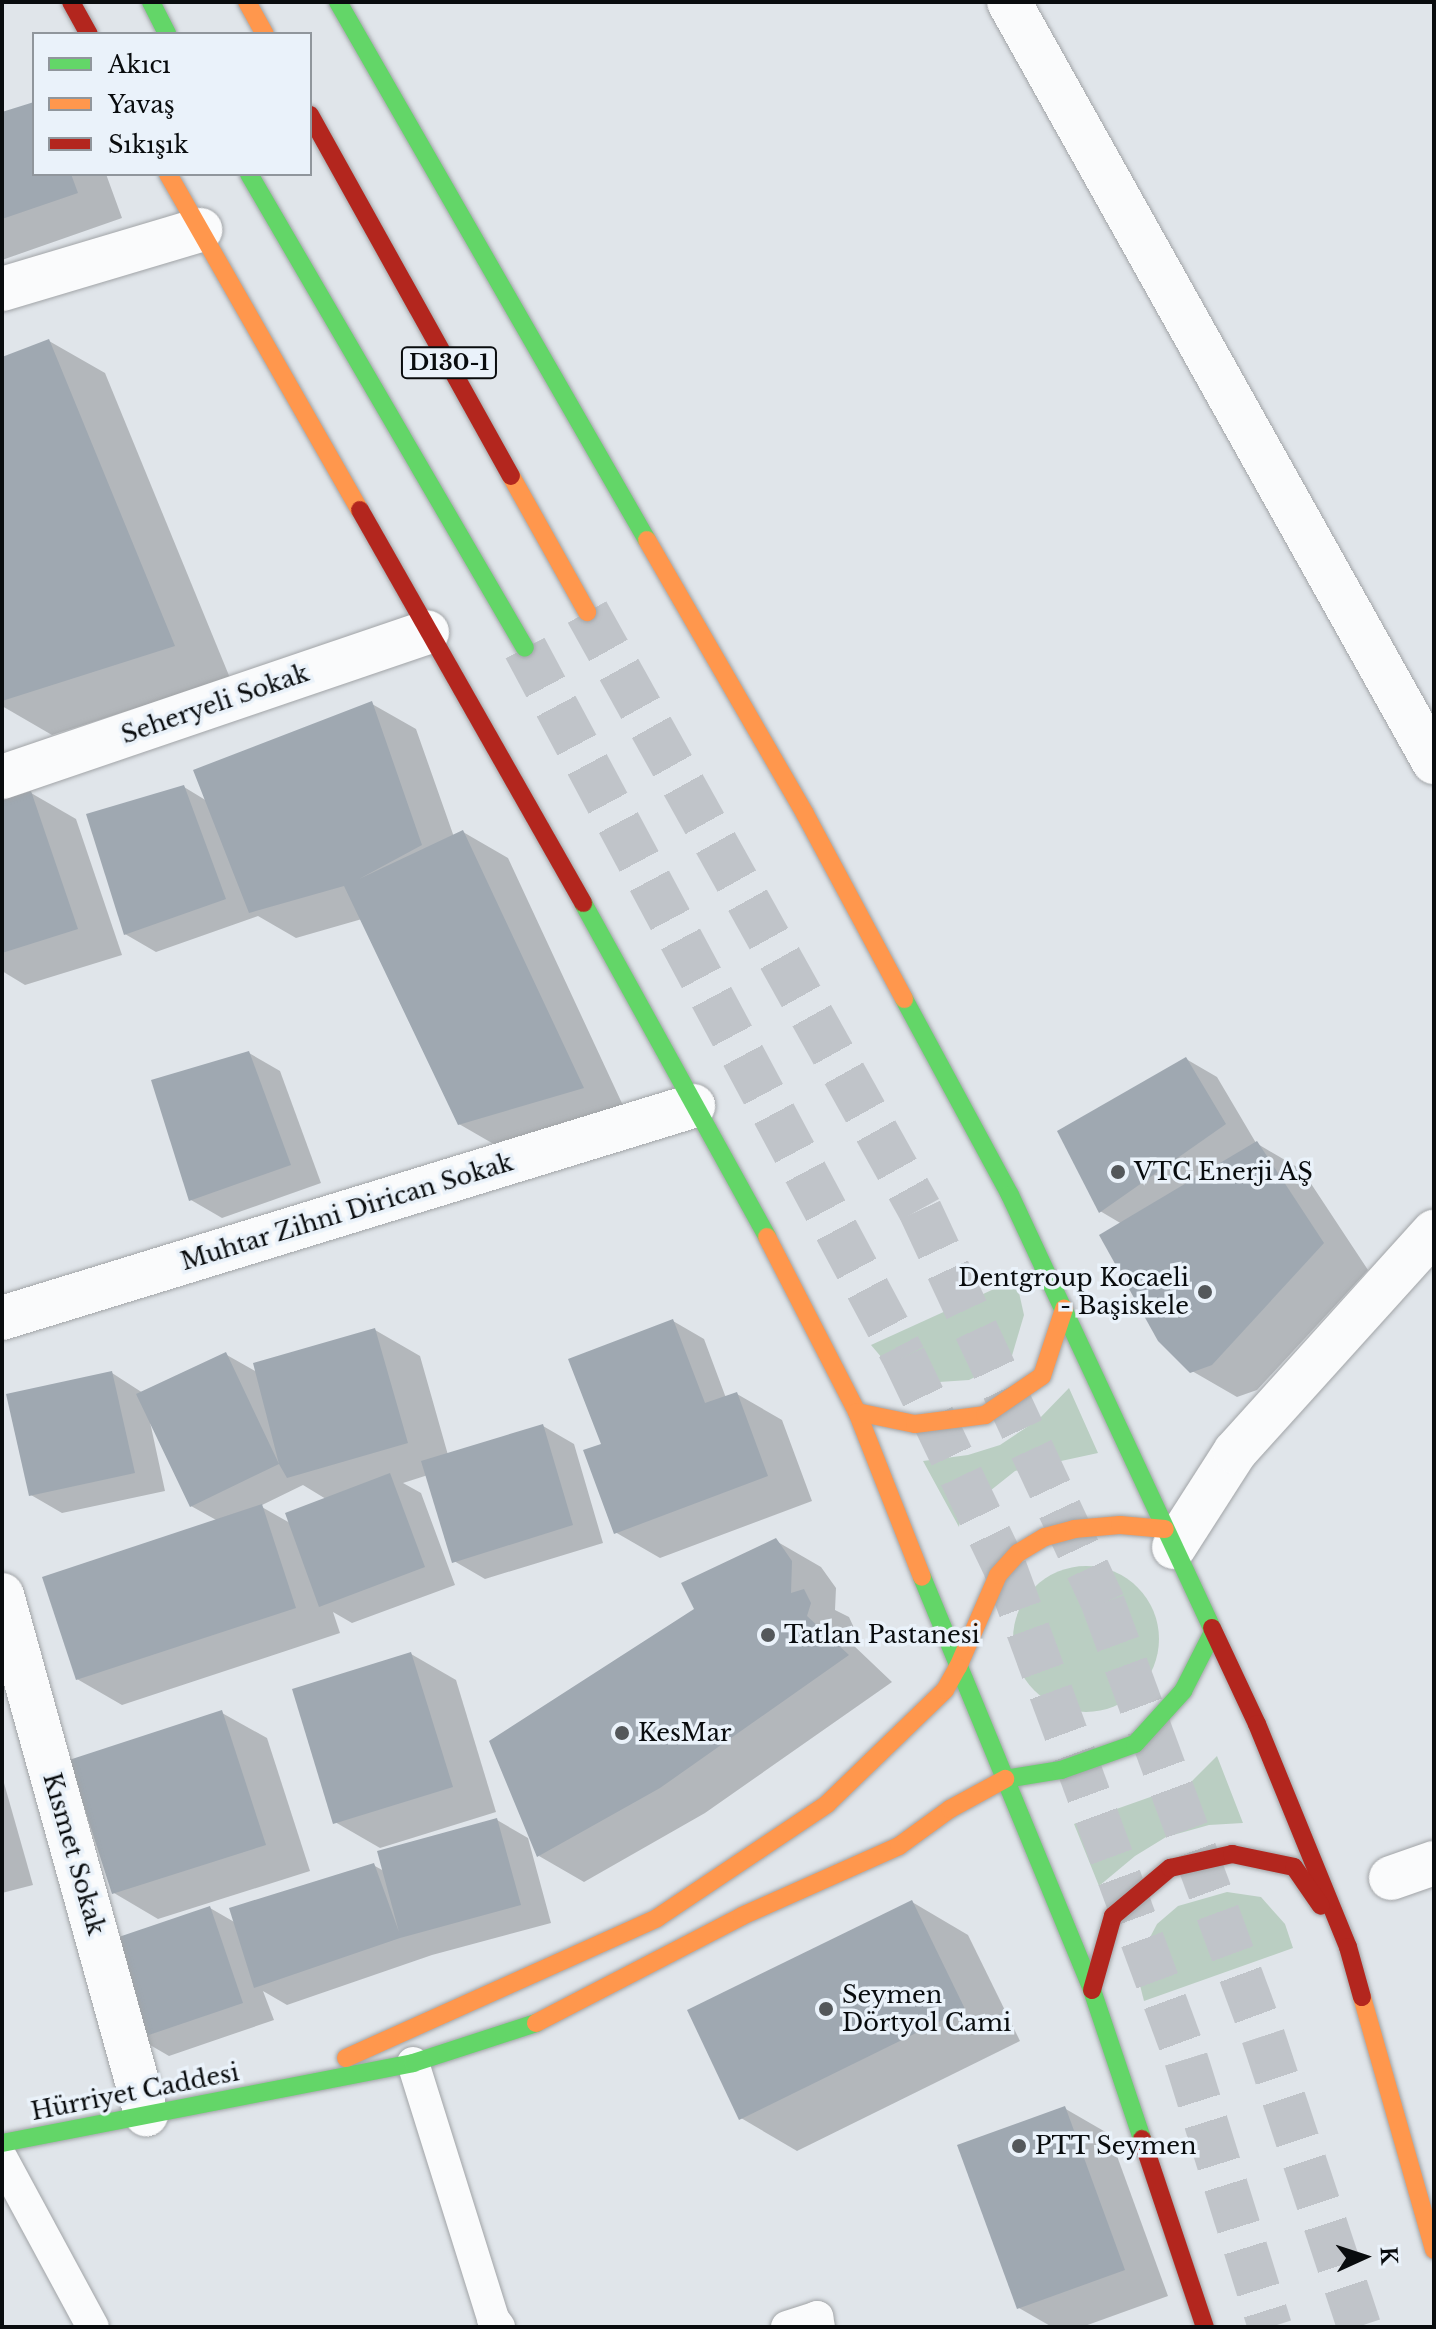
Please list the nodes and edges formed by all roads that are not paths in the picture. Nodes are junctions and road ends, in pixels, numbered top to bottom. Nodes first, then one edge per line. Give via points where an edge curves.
1 (71, 2) edge
2 (151, 2) edge
3 (247, 2) edge
4 (338, 2) edge
5 (1009, 2) edge
6 (88, 32) edge
7 (166, 32) edge
8 (264, 32) edge
9 (312, 119) edge
10 (169, 176) edge
11 (250, 176) edge
12 (200, 230) junction
13 (2, 289) edge
14 (587, 612) tunnel mouth
15 (427, 632) junction
16 (525, 648) tunnel mouth
17 (1434, 762) edge
18 (2, 777) edge
19 (693, 1106) junction
20 (1434, 1232) edge
21 (1064, 1309) junction
22 (2, 1318) edge
23 (857, 1412) junction
24 (1169, 1538) junction
25 (2, 1595) edge
26 (1213, 1632) junction
27 (958, 1667) junction
28 (1005, 1779) junction
29 (1434, 1863) edge
30 (1391, 1878) dead end
31 (1348, 1947) junction
32 (1092, 1990) junction
33 (413, 2063) junction
34 (278, 2089) junction
35 (146, 2114) junction
36 (2, 2143) edge
37 (2, 2159) edge
38 (1434, 2250) edge
39 (93, 2327) edge
40 (499, 2327) edge
41 (787, 2327) edge
42 (819, 2327) edge
43 (1205, 2327) edge

1 - 6 main road
2 - 7 main road
3 - 8 main road
4 - 21 main road via 805,814 1010,1195
5 - 17 street
9 - 14 main road, D130-1
10 - 12 main road
11 - 16 main road, D130-1
12 - 13 street
12 - 15 main road
15 - 18 street, Seheryeli Sokak
15 - 19 main road
19 - 22 street, Muhtar Zihni Dirican Sokak
19 - 23 main road via 808,1312
20 - 24 street via 1235,1452
21 - 23 main road via 1042,1376 985,1415 915,1424
21 - 24 main road
23 - 27 main road
24 - 26 main road
24 - 27 main road via 1120,1525 1074,1529 1045,1537 1018,1553 998,1575
25 - 35 street, Kısmet Sokak
26 - 28 main road via 1183,1691 1135,1744 1061,1770
26 - 31 main road via 1257,1724
27 - 28 main road
27 - 34 main road via 945,1690 827,1804 657,1918
28 - 32 main road
28 - 33 main road via 950,1809 899,1846 742,1916 546,2020
29 - 30 street
31 - 32 main road via 1294,1867 1232,1854 1170,1868 1113,1916
31 - 38 main road
32 - 43 main road
33 - 34 main road
33 - 40 lane
34 - 35 main road, Hürriyet Caddesi
35 - 36 main road, Hürriyet Caddesi
37 - 39 lane
41 - 42 lane via 817,2317

